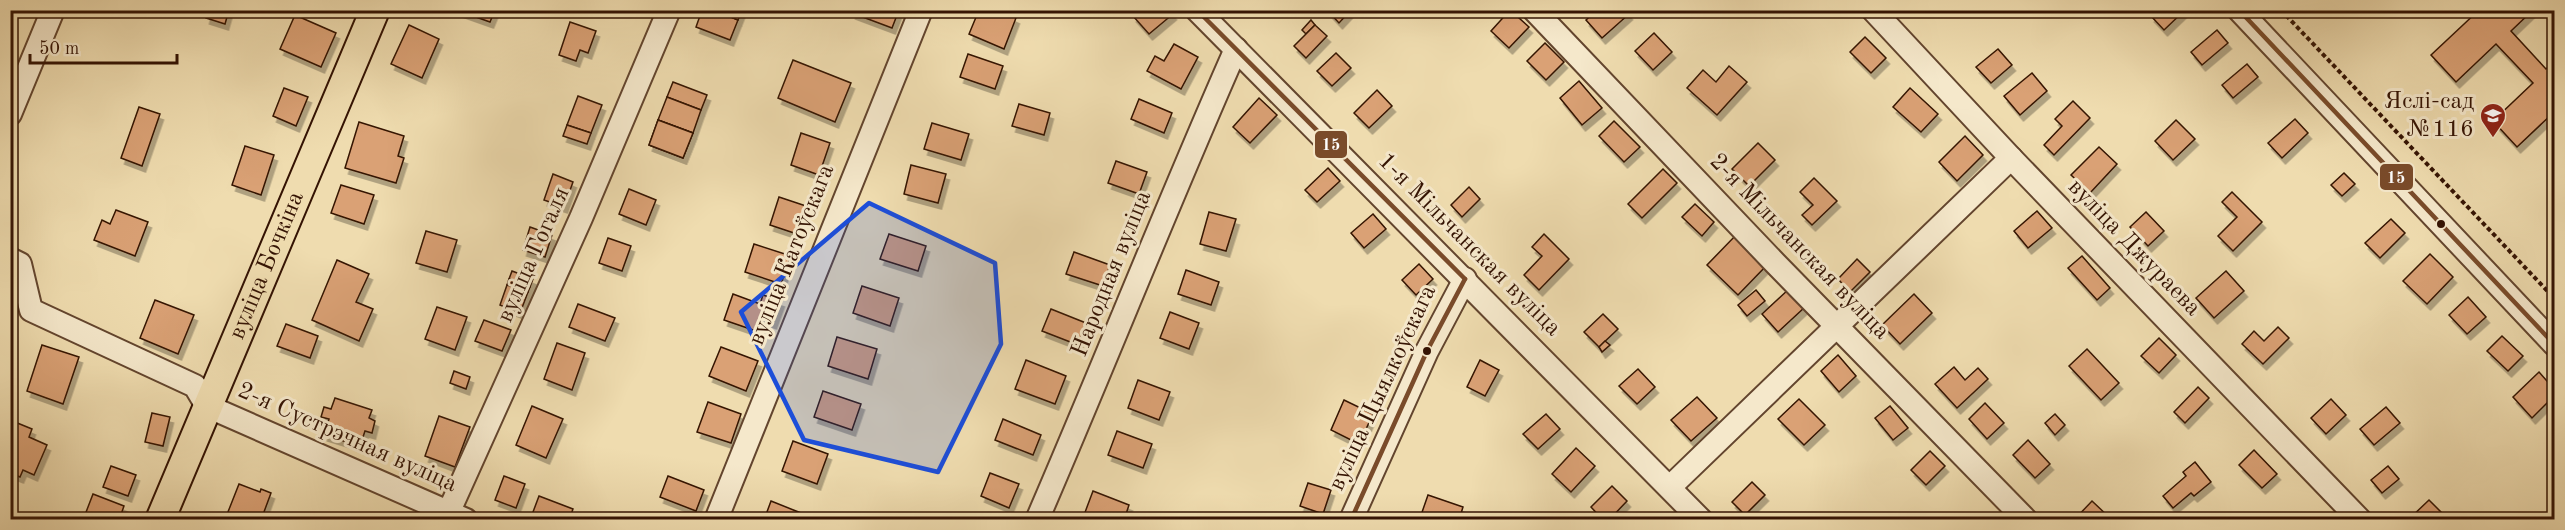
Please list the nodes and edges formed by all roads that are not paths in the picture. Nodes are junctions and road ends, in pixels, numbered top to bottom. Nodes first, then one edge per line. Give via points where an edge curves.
1 (53, 10) edge
2 (375, 10) edge
3 (669, 10) edge
4 (921, 10) edge
5 (1197, 10) edge
6 (1534, 10) edge
7 (1873, 10) edge
8 (2239, 10) edge
9 (1236, 49) junction
10 (10, 114) edge
11 (2010, 158) junction
12 (10, 259) edge
13 (1465, 279) junction
14 (1838, 326) junction
15 (2554, 344) edge
16 (207, 406) junction
17 (1670, 487) junction
18 (453, 517) edge
19 (160, 519) edge
20 (716, 519) edge
21 (1037, 519) edge
22 (1351, 519) edge
23 (1701, 519) edge
24 (2025, 519) edge
25 (2360, 519) edge

1 - 10 street
2 - 16 main road, вуліца Бочкіна
3 - 18 street, вуліца Гогаля
4 - 20 street, вуліца Катоўскага
5 - 9 street, 1-я Мільчанская вуліца
6 - 14 street, 2-я Мільчанская вуліца
7 - 11 street, вуліца Джураева
8 - 15 street
9 - 13 street, 1-я Мільчанская вуліца
9 - 21 street, Народная вуліца
11 - 14 street
11 - 25 street, вуліца Джураева
12 - 16 street via 20,264 31,310 195,386
13 - 17 street, 1-я Мільчанская вуліца
13 - 22 street, вуліца Цыялкоўскага via 1427,351
14 - 17 street
14 - 24 street, 2-я Мільчанская вуліца
16 - 18 street, 2-я Сустрэчная вуліца
16 - 19 main road, вуліца Бочкіна
17 - 23 street, 1-я Мільчанская вуліца

